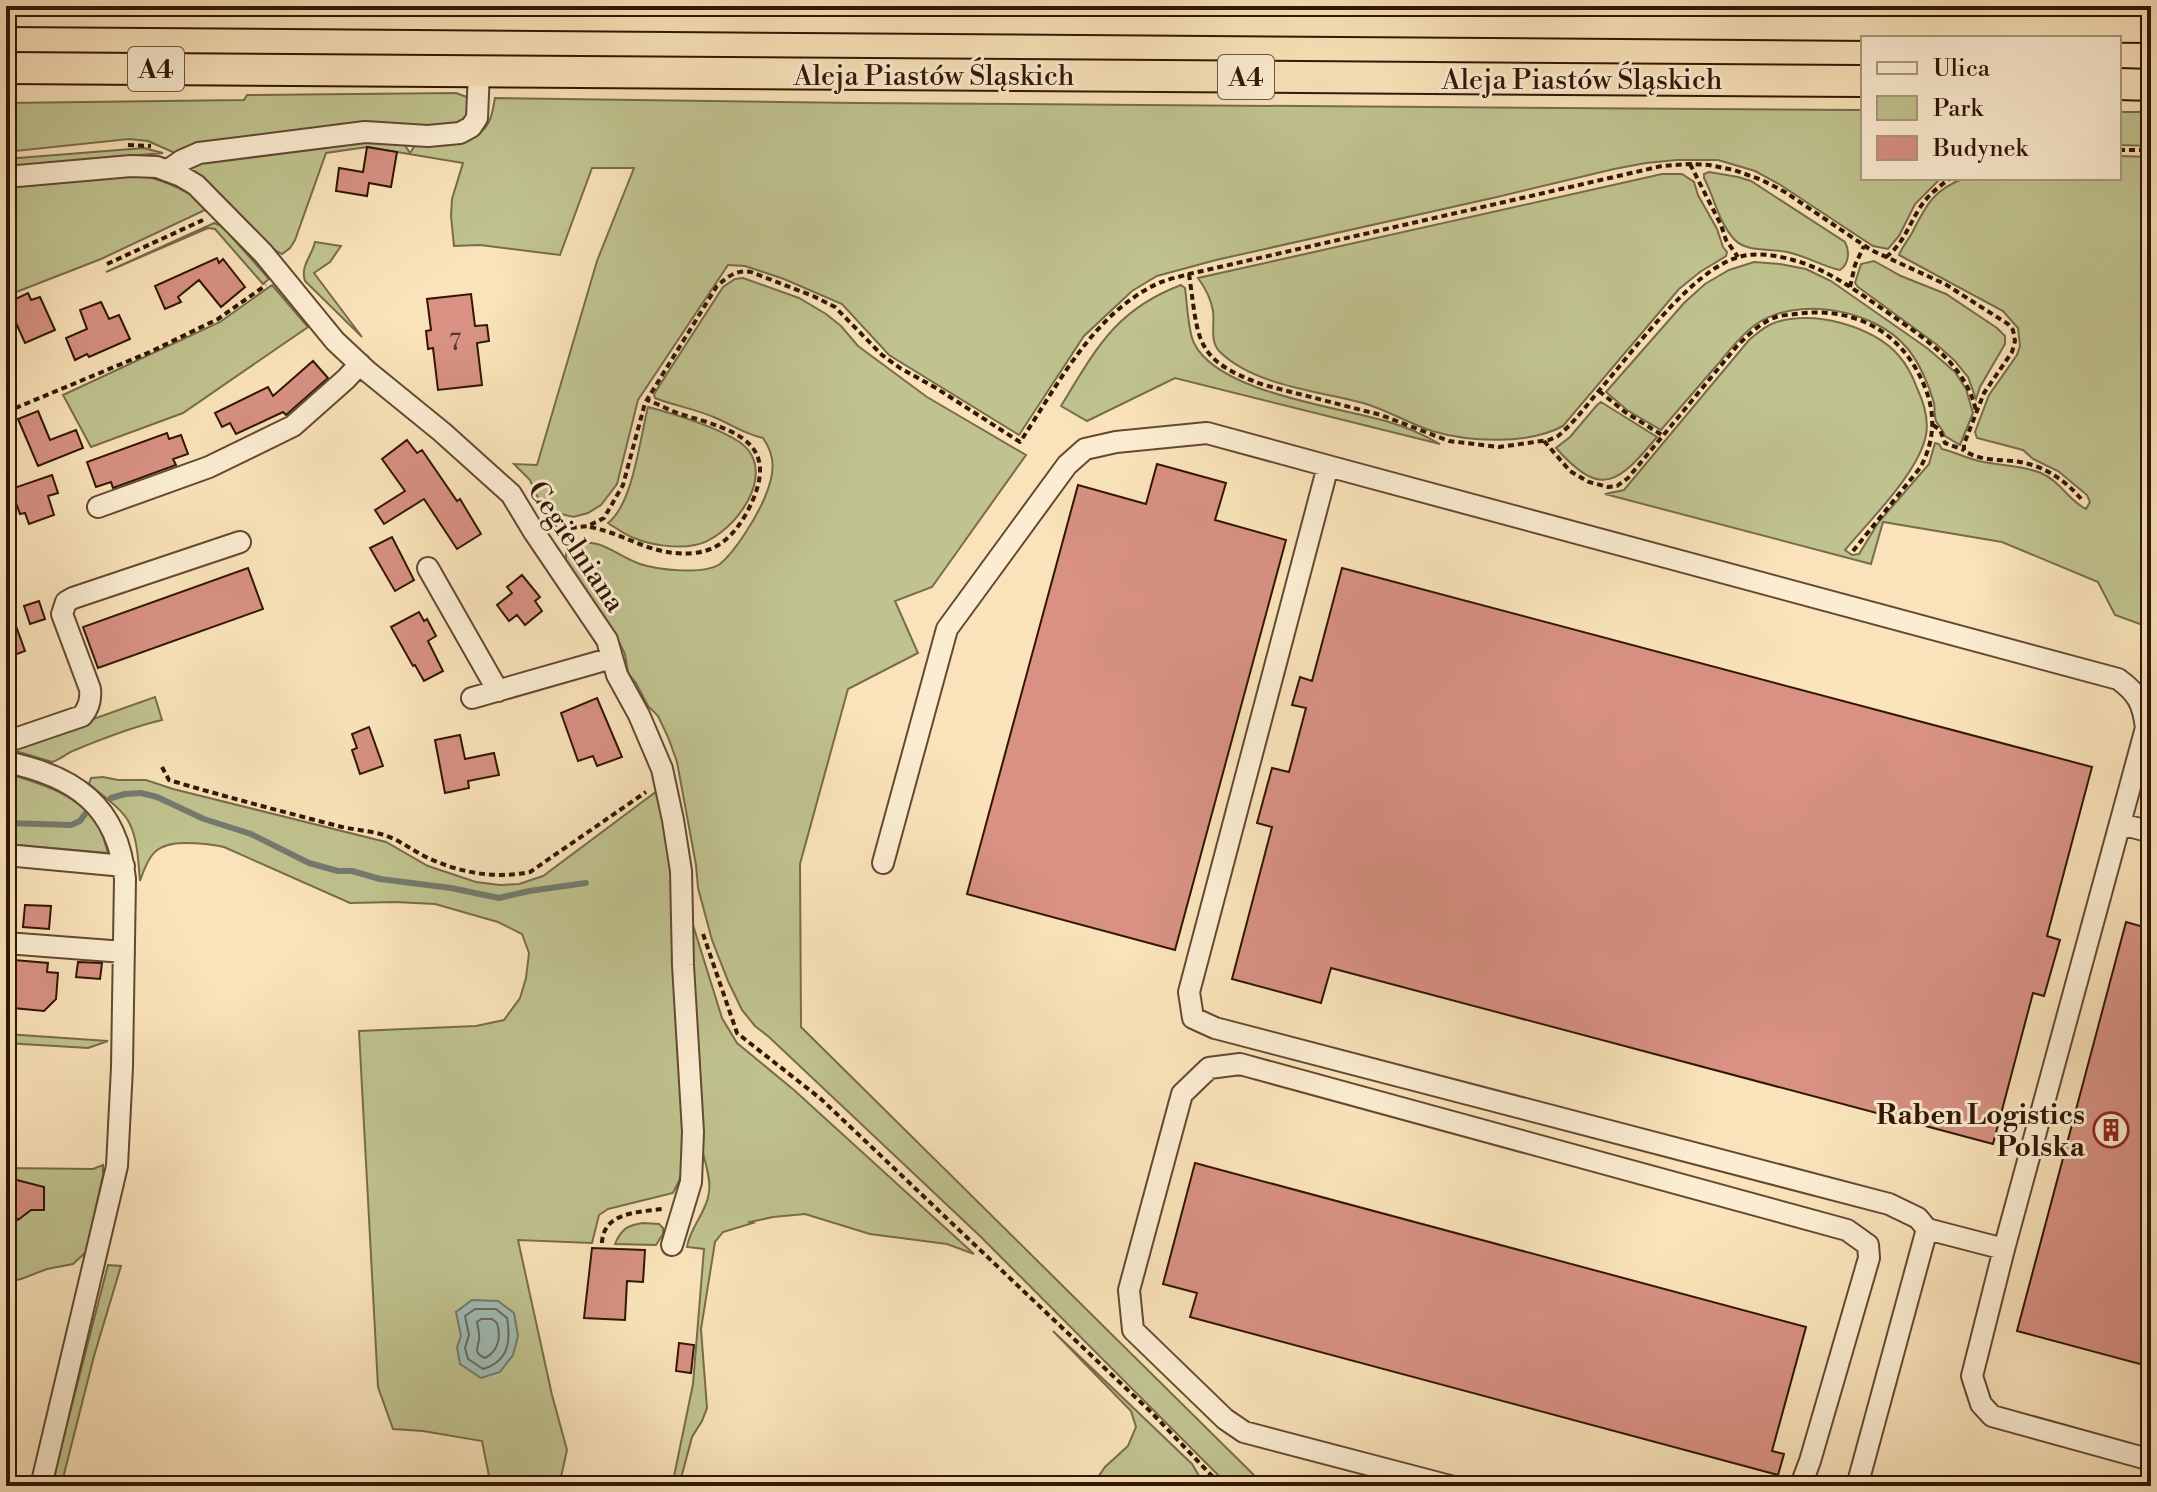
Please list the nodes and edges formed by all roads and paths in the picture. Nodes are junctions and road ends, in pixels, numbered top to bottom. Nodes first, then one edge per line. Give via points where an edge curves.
1 (467, 10) edge
2 (6, 11) edge
3 (2151, 27) edge
4 (6, 68) edge
5 (479, 71) junction
6 (1861, 81) edge
7 (2121, 84) edge
8 (2151, 85) edge
9 (2121, 150) edge
10 (2151, 150) edge
11 (1690, 164) junction
12 (168, 170) junction
13 (6, 177) edge
14 (1948, 180) edge
15 (223, 210) junction
16 (1864, 246) junction
17 (1738, 257) junction
18 (1886, 257) junction
19 (107, 264) dead end
20 (281, 274) junction
21 (1189, 274) junction
22 (1850, 287) junction
23 (360, 364) junction
24 (1599, 391) junction
25 (647, 400) junction
26 (6, 412) edge
27 (1976, 413) junction
28 (1933, 425) junction
29 (1663, 436) junction
30 (1544, 441) junction
31 (1964, 450) junction
32 (1328, 466) junction
33 (2083, 501) dead end
34 (98, 507) dead end
35 (529, 523) junction
36 (588, 526) junction
37 (240, 542) dead end
38 (1853, 551) dead end
39 (428, 568) dead end
40 (612, 658) junction
41 (498, 691) junction
42 (472, 698) dead end
43 (6, 742) edge
44 (6, 762) edge
45 (162, 767) dead end
46 (665, 779) junction
47 (2121, 824) junction
48 (2151, 832) edge
49 (6, 855) edge
50 (883, 863) dead end
51 (124, 866) junction
52 (702, 930) dead end
53 (6, 943) edge
54 (124, 952) junction
55 (685, 1201) junction
56 (1927, 1229) junction
57 (602, 1243) dead end
58 (672, 1245) dead end
59 (2004, 1249) junction
60 (2151, 1460) edge
61 (1211, 1475) junction
62 (41, 1486) edge
63 (1209, 1486) edge
64 (1222, 1486) edge
65 (1450, 1486) edge
66 (1798, 1486) edge
67 (1857, 1486) edge

1 - 2 highway, Aleja Piastów Śląskich / A4
1 - 3 highway, Aleja Piastów Śląskich / A4
4 - 5 highway, Aleja Piastów Śląskich / A4
5 - 6 highway, Aleja Piastów Śląskich / A4
5 - 12 street via 477,118 460,133 316,137 199,153
7 - 8 highway
9 - 10 path
11 - 16 path via 1762,180
11 - 17 path
11 - 21 path via 1662,166
12 - 13 street, Cegielniana via 131,166
12 - 15 street, Cegielniana via 196,185
14 - 18 path via 1929,195
15 - 19 path
15 - 20 street, Cegielniana
16 - 18 path
16 - 22 path
17 - 22 path via 1787,258
17 - 24 path via 1692,285
18 - 27 path via 1945,284 2013,330 2012,352
20 - 23 street, Cegielniana
20 - 26 path via 218,319
21 - 25 path via 1142,293 1092,335 1020,442 882,355 835,307 743,270 717,286
21 - 30 path via 1204,349 1249,380 1381,415 1449,441 1499,447
22 - 27 path via 1958,370
23 - 34 street via 293,426 209,467
23 - 35 street, Cegielniana via 511,494
24 - 29 path
24 - 30 path via 1566,430
25 - 36 path via 623,485 604,518
25 - 36 path via 747,440 761,464 751,505 720,546 694,553 656,551
27 - 31 path
28 - 29 path via 1931,403 1903,348 1861,321 1812,312 1777,317 1749,334
28 - 31 path via 1945,443
28 - 38 path via 1920,468
29 - 30 path via 1628,478 1608,487 1579,478
31 - 33 path via 2042,468
32 - 47 street via 2118,679 2132,689 2143,708 2146,728
32 - 50 street via 1207,433 1085,449 1067,465 947,629
32 - 56 street via 1189,992 1193,1018 1889,1204 1918,1218
35 - 36 path
35 - 40 street, Cegielniana via 607,640
37 - 43 street via 66,602 62,614 90,689 86,711
39 - 41 street
40 - 41 street
40 - 46 street, Cegielniana
41 - 42 street
44 - 51 street via 55,776 90,799 110,824
45 - 46 path via 169,780 382,834 449,866 491,876 530,872
46 - 55 street, Cegielniana via 681,871 693,1132
47 - 48 street
47 - 59 street
49 - 51 street
51 - 54 street
52 - 61 path via 737,1033 821,1099
53 - 54 street
54 - 62 street via 117,1166
55 - 57 path via 617,1218 602,1234
55 - 58 street, Cegielniana
56 - 59 street
56 - 67 street
59 - 60 street via 1972,1376 1981,1404 1992,1416
61 - 63 path
61 - 64 path
65 - 66 street via 1244,1432 1133,1330 1129,1290 1182,1094 1209,1068 1240,1064 1847,1230 1868,1245 1869,1258 1810,1461

